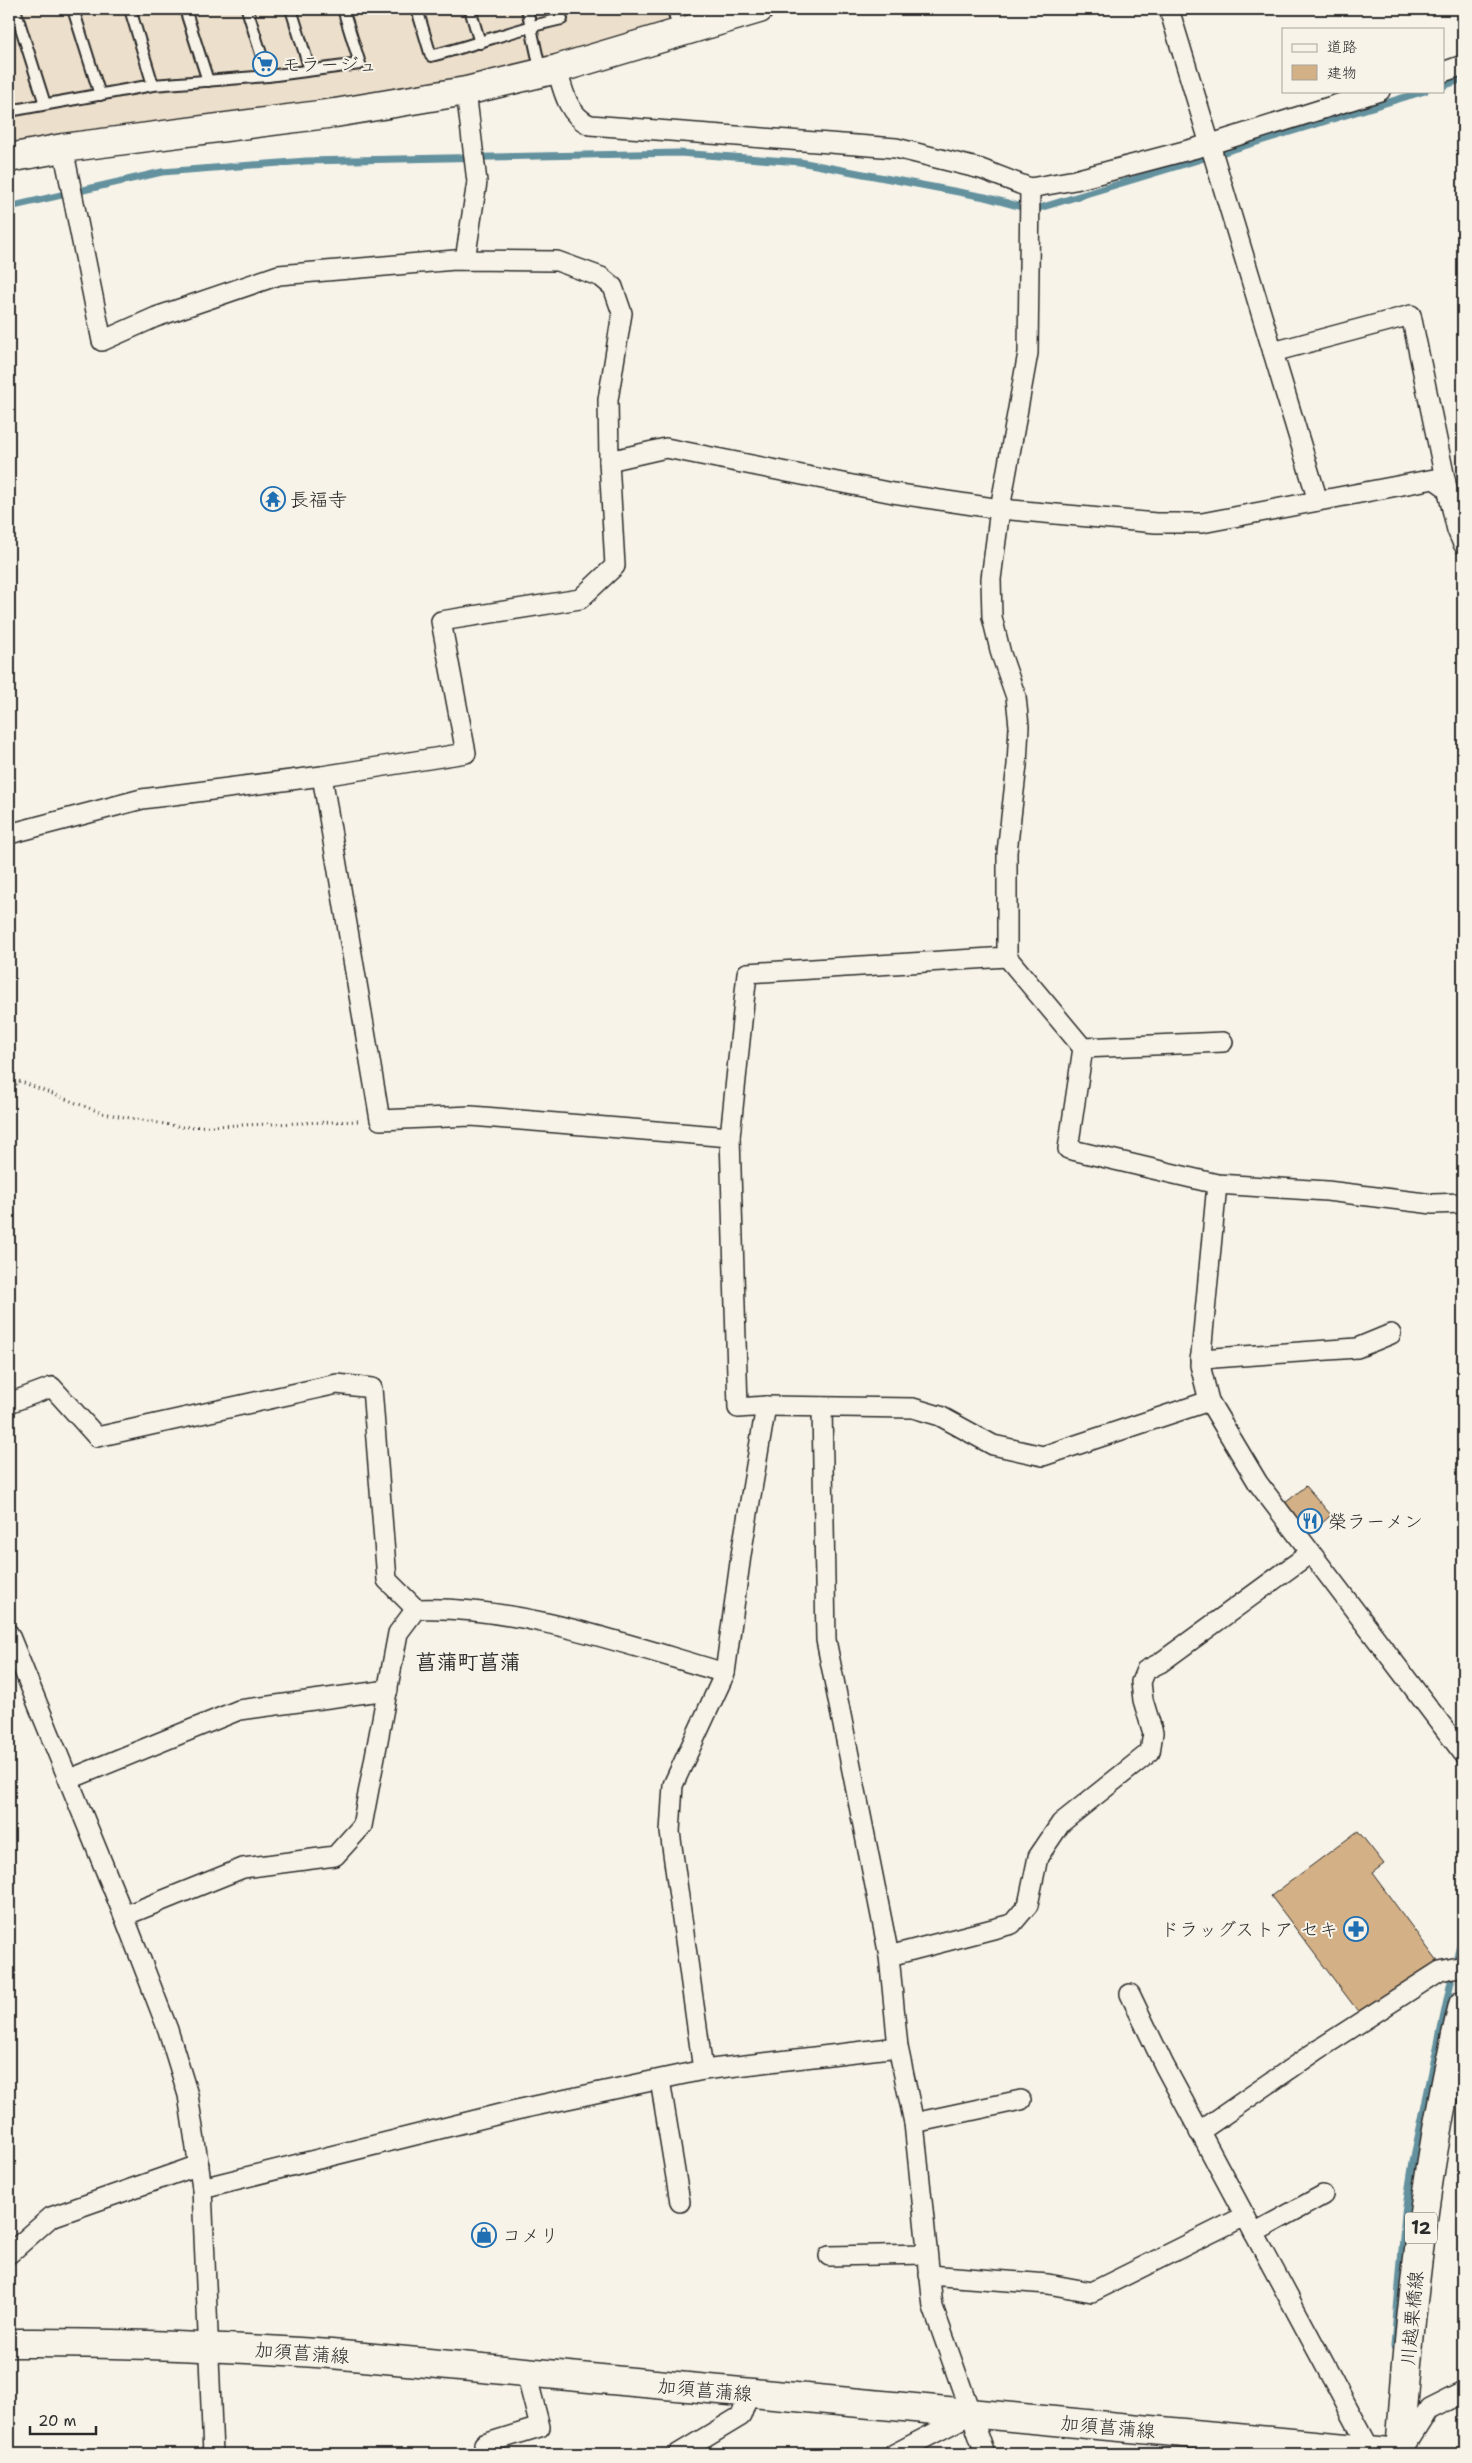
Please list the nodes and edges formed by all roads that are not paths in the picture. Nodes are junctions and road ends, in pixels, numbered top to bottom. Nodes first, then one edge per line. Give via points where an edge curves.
1 (15, 9) edge
2 (73, 9) edge
3 (130, 9) edge
4 (185, 9) edge
5 (247, 9) edge
6 (291, 9) edge
7 (343, 9) edge
8 (417, 9) edge
9 (470, 9) edge
10 (527, 9) edge
11 (759, 9) edge
12 (1169, 9) edge
13 (562, 19) dead end
14 (676, 21) edge
15 (532, 25) junction
16 (480, 43) junction
17 (1463, 65) edge
18 (310, 70) junction
19 (549, 72) junction
20 (1444, 72) edge
21 (268, 76) junction
22 (208, 81) junction
23 (153, 84) junction
24 (466, 91) junction
25 (1377, 92) edge
26 (100, 95) junction
27 (45, 104) junction
28 (9, 111) edge
29 (1211, 144) junction
30 (63, 148) junction
31 (9, 158) edge
32 (1030, 188) junction
33 (466, 260) junction
34 (1273, 352) junction
35 (609, 461) junction
36 (1447, 488) junction
37 (1318, 501) junction
38 (1000, 509) junction
39 (1463, 544) edge
40 (322, 776) junction
41 (9, 834) edge
42 (1007, 957) junction
43 (1223, 1042) dead end
44 (1083, 1048) junction
45 (730, 1137) junction
46 (1217, 1184) junction
47 (1463, 1203) edge
48 (1392, 1334) dead end
49 (1200, 1359) junction
50 (1209, 1401) junction
51 (9, 1403) edge
52 (766, 1406) junction
53 (822, 1407) junction
54 (1309, 1554) junction
55 (416, 1609) junction
56 (9, 1634) edge
57 (724, 1673) junction
58 (388, 1690) junction
59 (1463, 1753) edge
60 (70, 1779) junction
61 (124, 1916) junction
62 (889, 1956) junction
63 (1463, 1966) edge
64 (1130, 1994) dead end
65 (1463, 2005) edge
66 (898, 2047) junction
67 (703, 2070) junction
68 (660, 2080) junction
69 (1021, 2100) dead end
70 (914, 2123) junction
71 (1200, 2132) junction
72 (199, 2164) junction
73 (202, 2188) junction
74 (1323, 2195) dead end
75 (680, 2202) dead end
76 (1245, 2216) junction
77 (1254, 2234) junction
78 (9, 2254) edge
79 (927, 2254) junction
80 (829, 2256) dead end
81 (929, 2275) junction
82 (9, 2343) edge
83 (210, 2346) junction
84 (526, 2373) junction
85 (1463, 2392) edge
86 (749, 2394) junction
87 (970, 2414) junction
88 (1259, 2448) edge
89 (1371, 2451) junction
90 (213, 2454) edge
91 (487, 2454) edge
92 (678, 2454) edge
93 (894, 2454) edge
94 (985, 2454) edge
95 (1404, 2454) edge

1 - 27 lane
2 - 26 lane
3 - 23 lane
4 - 22 lane
5 - 21 lane
6 - 18 lane
7 - 18 lane via 360,64
8 - 16 lane via 431,56
9 - 16 lane
10 - 15 lane
11 - 14 main road
12 - 29 street
13 - 15 lane
14 - 19 main road
15 - 16 lane
15 - 19 lane
17 - 20 street
18 - 21 lane
19 - 24 main road
19 - 32 street via 578,120 590,125 896,148 981,169
21 - 22 lane
22 - 23 lane
23 - 26 lane
24 - 30 main road via 336,113
24 - 33 street via 477,182
25 - 29 street
26 - 27 lane
27 - 28 lane
29 - 32 street via 1074,180
29 - 34 street
30 - 31 main road
30 - 33 street via 102,341 156,318 279,275
32 - 38 street via 1028,353
33 - 35 street via 557,261 601,277 613,287 622,313 608,400
34 - 36 street via 1411,315
34 - 37 street
35 - 38 street via 666,448 893,493
35 - 40 street via 616,566 580,599 441,621 466,753
36 - 37 street via 1434,479
36 - 39 street
37 - 38 street via 1202,523 1156,523
38 - 42 street via 991,579 992,617 1016,697 1019,726 1007,852
40 - 41 street via 142,799
40 - 45 street via 380,1120 471,1116
42 - 44 street
42 - 45 street via 747,973
43 - 44 street
44 - 46 street via 1068,1148
45 - 52 street via 738,1408
46 - 47 street via 1327,1191 1434,1204
46 - 49 street
48 - 49 street via 1357,1348
49 - 50 street
50 - 53 street via 1043,1456 992,1445 940,1416 913,1408
50 - 54 street via 1258,1484
51 - 55 street via 52,1387 97,1437 337,1384 372,1388 387,1580
52 - 53 street
52 - 57 street via 740,1554
53 - 62 street via 826,1640
54 - 59 street
54 - 62 street via 1146,1670 1141,1682 1153,1733 1150,1752 1062,1823 1038,1857 1028,1906 1012,1924
55 - 57 street via 448,1608 562,1626
55 - 58 street via 398,1633
56 - 60 street
57 - 67 street via 673,1785 670,1832
58 - 60 street via 239,1710
58 - 61 street via 362,1826 335,1856 244,1868
60 - 61 street
61 - 72 street via 168,2030 188,2095
62 - 66 street
63 - 71 street via 1440,1971 1319,2049
64 - 71 street
65 - 95 main road, 川越栗橋線 / 12 via 1430,2163 1421,2227
66 - 67 street
66 - 70 street
67 - 68 street
68 - 73 street via 516,2110
68 - 75 street
69 - 70 street
70 - 79 street
71 - 76 street
72 - 73 street
72 - 78 street via 51,2217
73 - 83 street
74 - 77 street
76 - 77 street
76 - 81 street via 1092,2292 1048,2284
77 - 89 street
79 - 80 street
79 - 81 street
81 - 87 street via 933,2307
82 - 83 main road, 加須菖蒲線 via 113,2342
83 - 84 main road, 加須菖蒲線
83 - 90 street
84 - 86 main road, 加須菖蒲線
84 - 91 street via 540,2427 484,2444
85 - 95 street via 1429,2409
86 - 87 main road, 加須菖蒲線
86 - 92 street via 742,2416
87 - 88 main road, 加須菖蒲線
87 - 93 street
87 - 94 street
88 - 89 main road, 加須菖蒲線
89 - 95 main road, 加須菖蒲線

